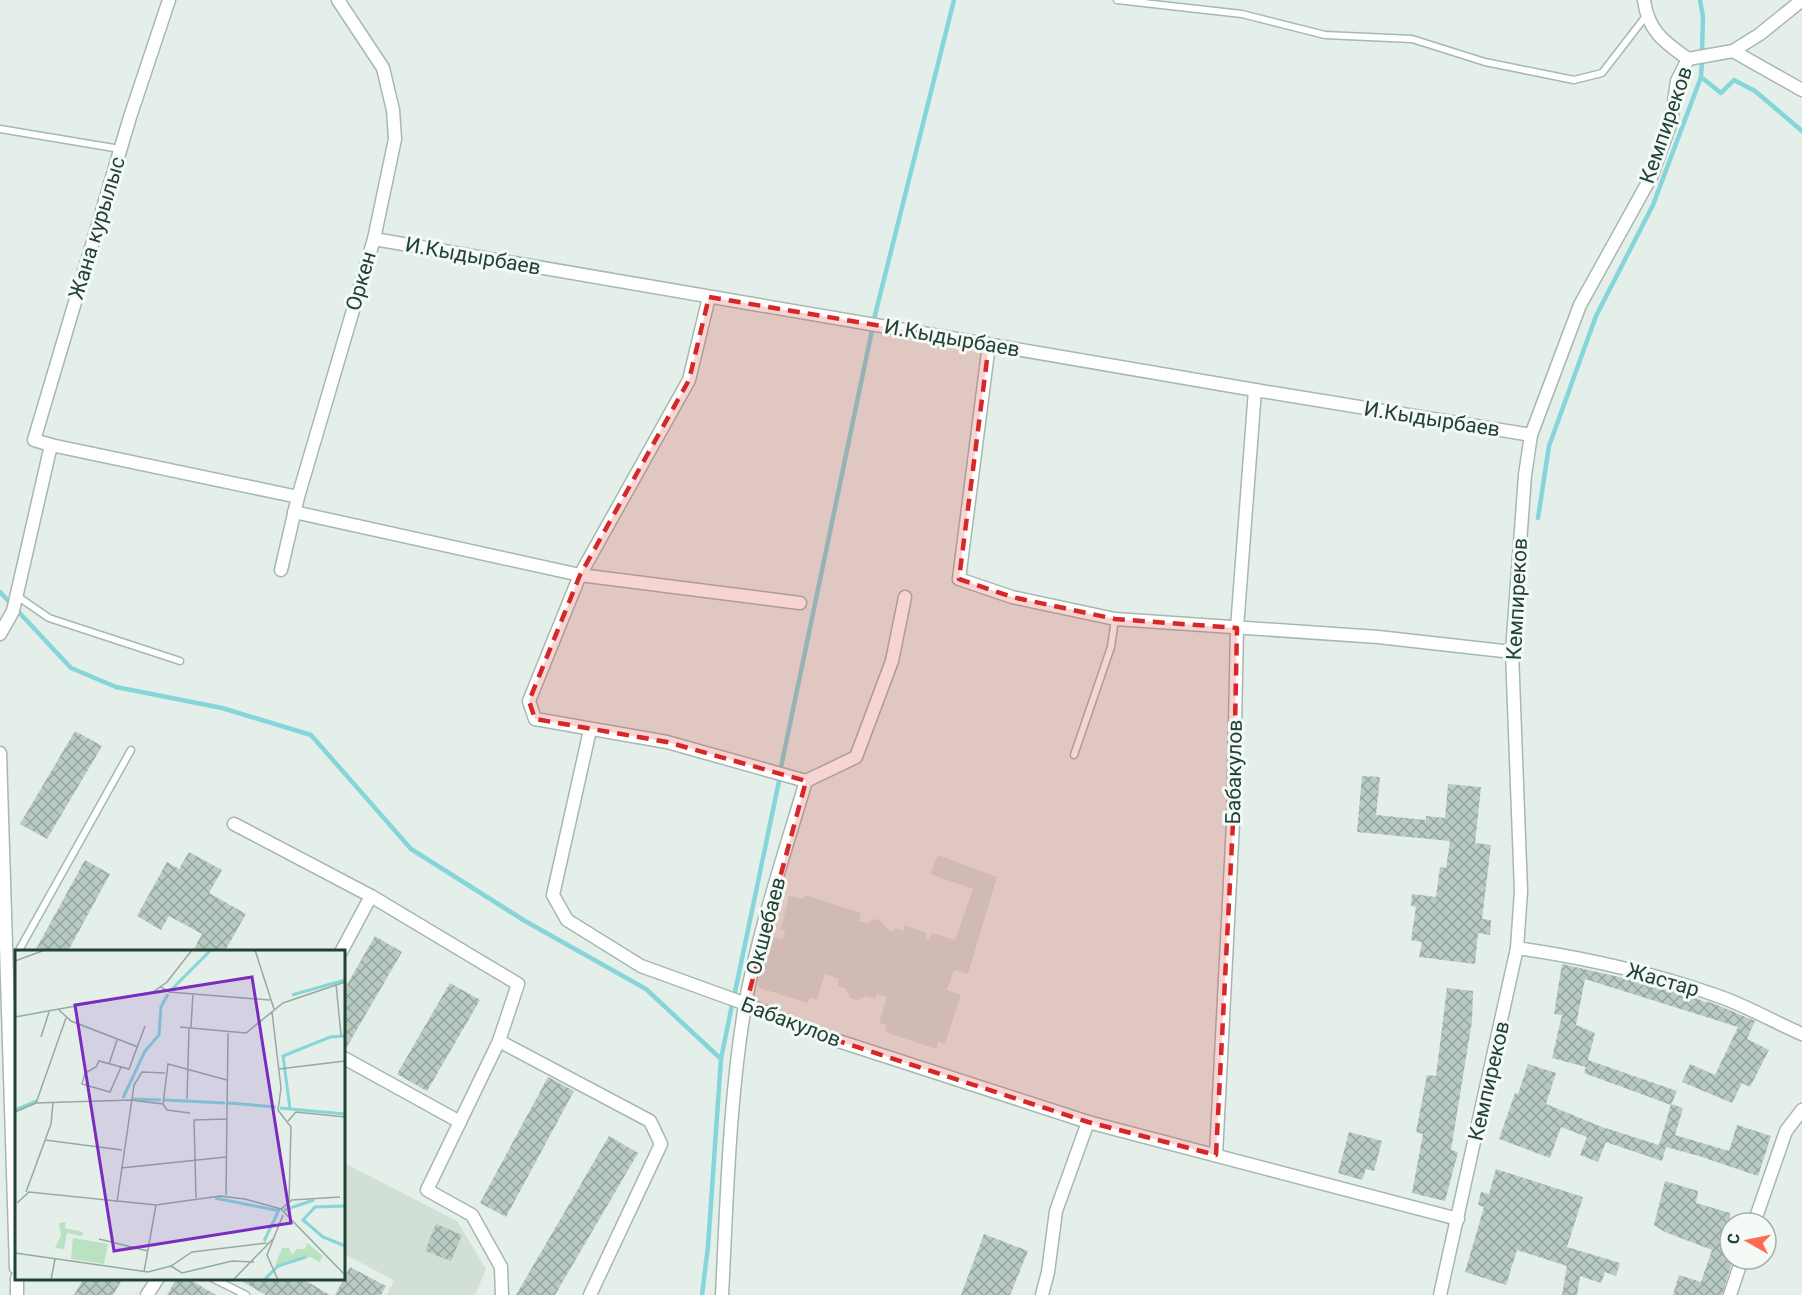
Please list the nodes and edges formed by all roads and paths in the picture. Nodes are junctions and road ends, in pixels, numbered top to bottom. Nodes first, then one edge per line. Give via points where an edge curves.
1 (169, 0) edge
2 (338, 0) edge
3 (1117, 0) edge
4 (1644, 0) edge
5 (1802, 0) edge
6 (1646, 16) junction
7 (1733, 51) junction
8 (1688, 59) junction
9 (1802, 90) edge
10 (0, 129) edge
11 (121, 149) junction
12 (374, 239) junction
13 (710, 297) junction
14 (989, 344) junction
15 (1255, 390) junction
16 (1532, 435) junction
17 (51, 445) junction
18 (298, 497) junction
19 (294, 512) junction
20 (281, 570) dead end
21 (580, 575) junction
22 (16, 596) junction
23 (906, 597) dead end
24 (800, 603) dead end
25 (1115, 619) junction
26 (1237, 628) junction
27 (0, 634) edge
28 (1512, 652) junction
29 (180, 661) dead end
30 (590, 730) junction
31 (131, 750) dead end
32 (0, 753) edge
33 (1074, 755) dead end
34 (806, 781) junction
35 (234, 824) dead end
36 (371, 896) junction
37 (1517, 948) junction
38 (19, 950) edge
39 (342, 950) edge
40 (15, 957) edge
41 (7, 971) junction
42 (746, 1004) junction
43 (1802, 1035) edge
44 (500, 1041) junction
45 (345, 1059) edge
46 (1802, 1110) edge
47 (460, 1122) junction
48 (1088, 1122) junction
49 (1216, 1155) junction
50 (15, 1202) edge
51 (1758, 1211) edge
52 (1458, 1219) junction
53 (1738, 1271) edge
54 (157, 1280) edge
55 (216, 1280) edge
56 (147, 1295) edge
57 (246, 1295) edge
58 (502, 1295) edge
59 (590, 1295) edge
60 (722, 1295) edge
61 (1042, 1295) edge
62 (1440, 1295) edge
63 (1730, 1295) edge

1 - 11 street, Жана курылыс
2 - 12 street, Оркен via 383,68 393,110 395,139
3 - 6 lane via 1242,14 1325,35 1412,39 1485,62 1574,80 1602,73
4 - 6 street
5 - 7 street, Кемпиреков
6 - 8 street via 1661,39
7 - 8 street, Кемпиреков
7 - 9 street
8 - 16 street, Кемпиреков via 1677,81 1671,122 1652,175 1580,305
10 - 11 lane
11 - 17 street, Жана курылыс via 34,440
12 - 13 street, И.Кыдырбаев
12 - 18 street, Оркен
13 - 14 street, И.Кыдырбаев
13 - 21 street via 688,380
14 - 15 street, И.Кыдырбаев
14 - 25 street via 959,579 1012,597
15 - 16 street, И.Кыдырбаев
15 - 26 street, Бабакулов
16 - 28 street, Кемпиреков via 1525,475
17 - 18 street
17 - 22 street
18 - 19 street, Оркен
19 - 20 street, Оркен
19 - 21 street
21 - 24 street
21 - 30 street via 529,701 535,719
22 - 27 street via 13,611
22 - 29 lane via 48,618
23 - 34 street via 892,661 856,757
25 - 26 street
25 - 33 lane via 1111,647
26 - 28 street
26 - 49 street, Бабакулов via 1233,823
28 - 37 street, Кемпиреков via 1521,891
30 - 34 street via 667,742
30 - 42 street, Бабакулов via 553,895 567,920 641,966
31 - 38 lane
32 - 41 street
34 - 42 street, Окшебаев
35 - 36 street
36 - 39 street
36 - 44 street via 518,984
37 - 43 street, Жастар via 1639,971 1720,997
37 - 52 street, Кемпиреков
40 - 41 lane
41 - 50 street
42 - 48 street, Бабакулов via 823,1036
42 - 60 street, Окшебаев via 731,1107
44 - 47 street
44 - 59 street via 650,1121 661,1144
45 - 47 street
46 - 51 street via 1786,1131
47 - 58 street via 427,1190 472,1215 501,1267
48 - 49 street, Бабакулов
48 - 61 street via 1056,1211
49 - 52 street, Бабакулов
52 - 62 street, Кемпиреков
53 - 63 street
54 - 56 street
55 - 57 lane

